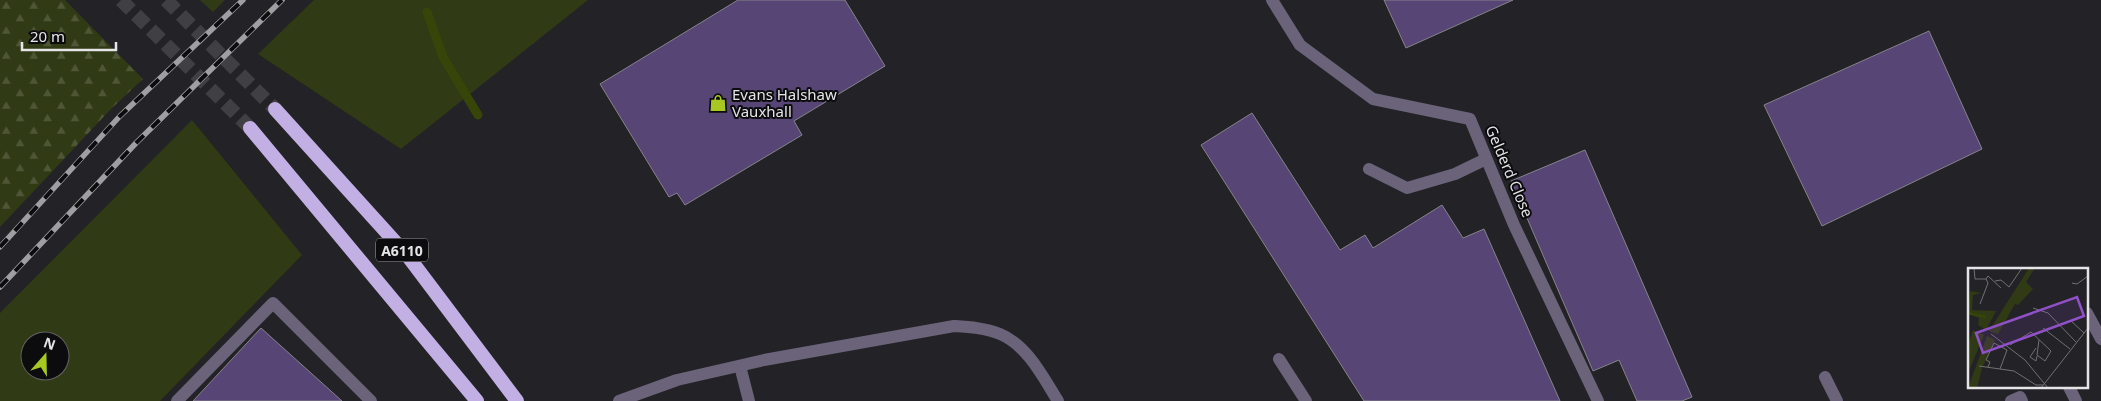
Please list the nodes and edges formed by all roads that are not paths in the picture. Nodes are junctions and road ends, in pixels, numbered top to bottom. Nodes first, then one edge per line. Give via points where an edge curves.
1 (1272, 0) edge
2 (275, 108) tunnel mouth
3 (250, 128) tunnel mouth
4 (1486, 159) junction
5 (1369, 169) dead end
6 (2088, 314) edge
7 (2101, 339) edge
8 (1280, 359) dead end
9 (740, 366) junction
10 (1825, 377) dead end
11 (2070, 388) edge
12 (176, 401) edge
13 (371, 401) edge
14 (477, 401) edge
15 (517, 401) edge
16 (619, 401) edge
17 (749, 401) edge
18 (1058, 401) edge
19 (1306, 401) edge
20 (1598, 401) edge
21 (1837, 401) edge
22 (2011, 401) edge
23 (2022, 401) edge
24 (2076, 401) edge

1 - 4 street, Gelderd Close via 1300,45 1374,99 1470,119
2 - 15 highway, A6110 via 406,255
3 - 14 highway, A6110
4 - 5 street via 1455,174 1408,188
4 - 20 street, Gelderd Close
6 - 7 street
8 - 19 street
9 - 16 street via 677,380
9 - 17 street
9 - 18 street via 954,326 979,328 1001,334 1022,349
10 - 21 street
11 - 24 street
12 - 13 street via 273,302
22 - 23 street via 2020,397

